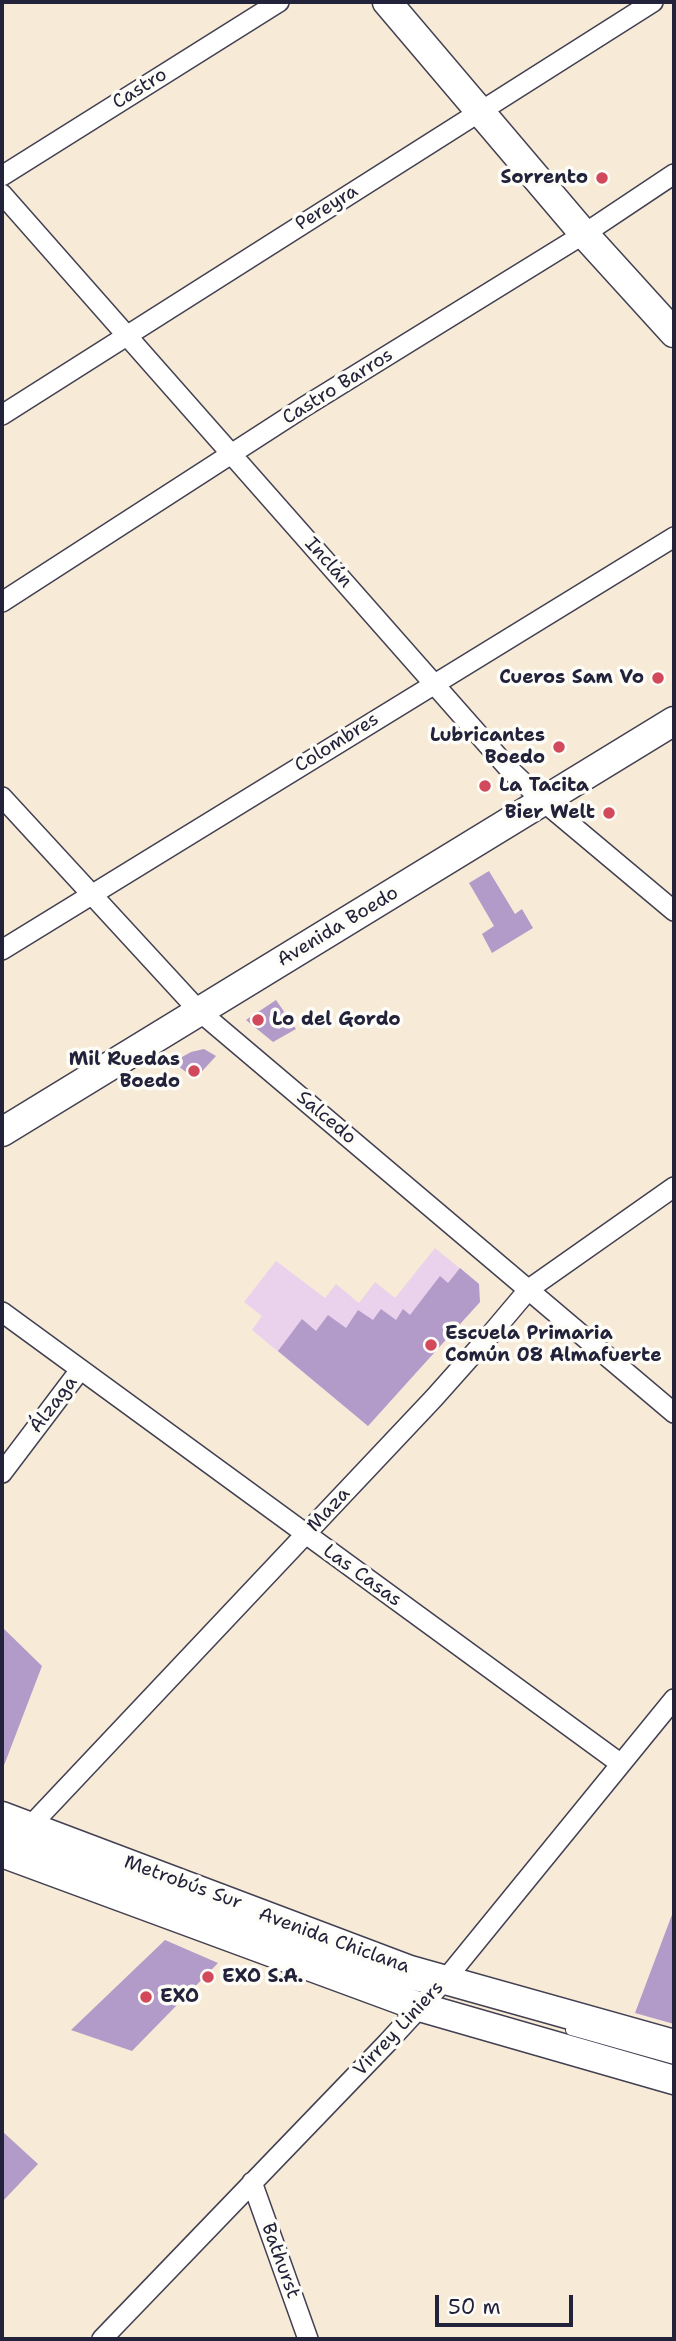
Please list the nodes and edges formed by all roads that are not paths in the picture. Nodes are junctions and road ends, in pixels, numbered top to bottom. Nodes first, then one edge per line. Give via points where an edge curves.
1 (279, 2) edge
2 (387, 2) edge
3 (653, 2) edge
4 (481, 111) junction
5 (674, 174) edge
6 (2, 176) edge
7 (2, 194) edge
8 (584, 233) junction
9 (674, 333) edge
10 (126, 335) junction
11 (2, 415) edge
12 (232, 455) junction
13 (674, 537) edge
14 (2, 602) edge
15 (434, 683) junction
16 (674, 722) edge
17 (2, 797) edge
18 (544, 802) junction
19 (91, 895) junction
20 (674, 911) edge
21 (2, 950) edge
22 (199, 1011) junction
23 (2, 1132) edge
24 (674, 1187) edge
25 (529, 1289) junction
26 (2, 1312) edge
27 (80, 1370) junction
28 (674, 1413) edge
29 (2, 1473) edge
30 (306, 1535) junction
31 (674, 1699) edge
32 (621, 1764) junction
33 (2, 1816) edge
34 (9, 1844) edge
35 (436, 1993) junction
36 (559, 2026) dead end
37 (674, 2043) edge
38 (674, 2059) edge
39 (674, 2080) edge
40 (251, 2182) junction
41 (102, 2339) edge
42 (308, 2339) edge

1 - 6 street, Castro
2 - 4 main road
3 - 4 street, Pereyra
4 - 8 main road
4 - 10 street, Pereyra
5 - 8 street, Castro Barros
7 - 10 street, Inclán
8 - 9 main road
8 - 12 street, Castro Barros
10 - 11 street, Pereyra
10 - 12 street, Inclán
12 - 14 street, Castro Barros
12 - 15 street, Inclán
13 - 15 street, Colombres
15 - 18 street, Inclán
15 - 19 street, Colombres
16 - 18 main road, Avenida Boedo
17 - 19 street, Salcedo
18 - 20 street, Inclán
18 - 22 main road, Avenida Boedo
19 - 21 street, Colombres
19 - 22 street, Salcedo
22 - 23 main road, Avenida Boedo
22 - 25 street, Salcedo
24 - 25 street, Maza
25 - 28 street, Salcedo
25 - 30 street, Maza
26 - 27 street, Las Casas
27 - 29 street, Álzaga
27 - 30 street, Las Casas
30 - 32 street, Las Casas
30 - 34 street, Maza
31 - 32 street, Virrey Liniers
32 - 35 street, Virrey Liniers
33 - 34 main road, Avenida Chiclana
34 - 35 main road, Avenida Chiclana
35 - 37 main road, Avenida Chiclana
35 - 39 main road, Avenida Chiclana
35 - 40 street, Virrey Liniers
36 - 38 lane
40 - 41 street, Virrey Liniers
40 - 42 street, Bathurst

